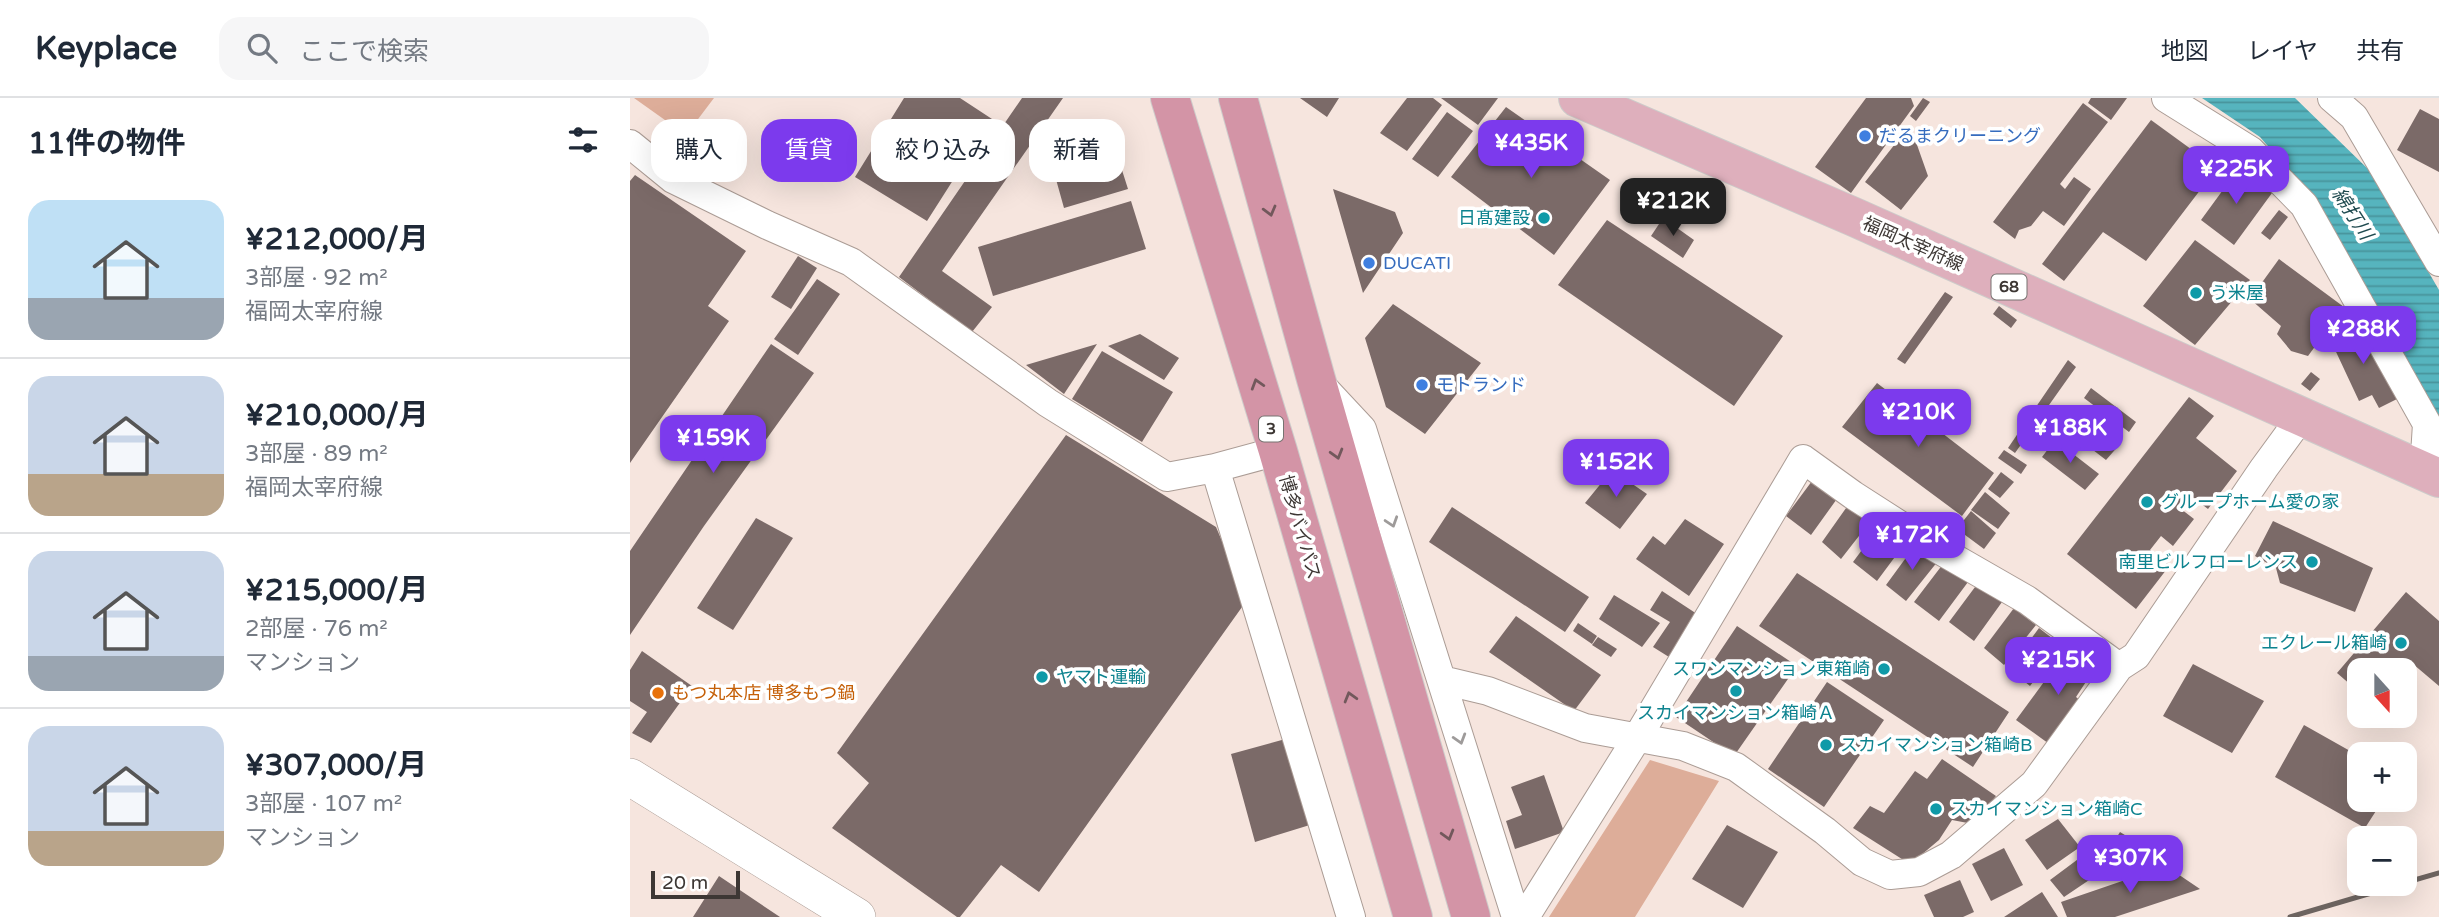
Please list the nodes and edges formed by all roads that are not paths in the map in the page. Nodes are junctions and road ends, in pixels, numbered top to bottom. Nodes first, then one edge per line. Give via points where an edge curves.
1 (1170, 98) edge
2 (1238, 98) edge
3 (1578, 98) edge
4 (2166, 98) edge
5 (2332, 98) edge
6 (630, 144) edge
7 (2439, 262) edge
8 (1316, 379) junction
9 (2302, 416) junction
10 (1278, 451) junction
11 (1215, 468) junction
12 (2432, 475) edge
13 (2119, 667) junction
14 (1442, 680) junction
15 (1637, 738) junction
16 (630, 777) edge
17 (856, 917) edge
18 (1351, 917) edge
19 (1413, 917) edge
20 (1471, 917) edge
21 (1516, 917) edge
22 (1525, 917) edge

10 -> 1 highway, 博多バイパス / 3
2 -> 8 highway
3 - 9 main road, 福岡太宰府線 / 68
4 - 12 street via 2251,151 2304,205 2427,424
5 - 7 street via 2354,117
6 - 11 street via 673,179 851,262 1048,402 1167,477
8 -> 14 street via 1362,429
8 -> 20 highway
9 - 12 main road, 福岡太宰府線 / 68
9 - 13 street via 2136,656
10 - 11 street
19 -> 10 highway, 博多バイパス / 3
11 - 18 street
13 - 15 street via 2034,784 1951,855 1919,872 1890,874 1862,862 1736,767 1683,746
13 - 15 street via 2027,600 1926,542 1803,459
14 - 15 street via 1488,691 1585,728
14 -> 21 street
15 - 22 street
16 - 17 street

